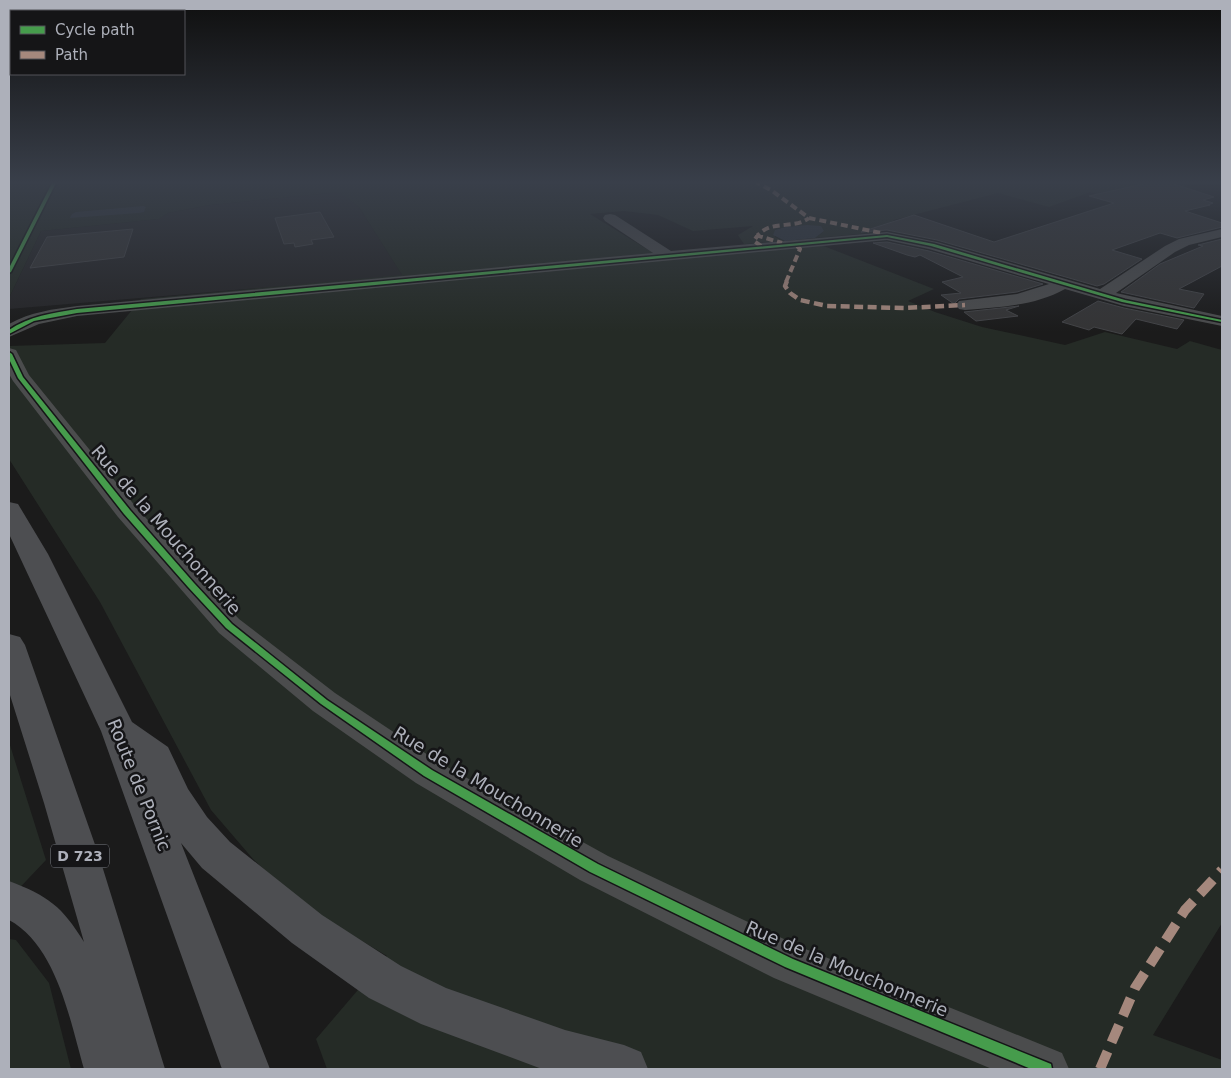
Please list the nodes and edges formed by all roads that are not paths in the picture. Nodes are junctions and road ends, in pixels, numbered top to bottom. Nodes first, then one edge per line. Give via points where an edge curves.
1 (630, 231) edge
2 (1222, 233) edge
3 (666, 255) junction
4 (1064, 283) junction
5 (1103, 294) junction
6 (965, 305) dead end
7 (1222, 320) edge
8 (10, 334) edge
9 (9, 510) edge
10 (9, 646) edge
11 (119, 731) junction
12 (9, 900) edge
13 (108, 1069) edge
14 (142, 1069) edge
15 (246, 1069) edge
16 (624, 1069) edge
17 (1046, 1069) edge

1 - 3 street
2 - 5 street via 1184,242 1170,249
3 - 4 street, Rue de la Mouchonnerie via 887,236 932,245
3 - 8 street, Rue de la Mouchonnerie via 274,285 48,316
4 - 5 street, Rue de la Mouchonnerie
4 - 6 street via 1037,295
5 - 7 street, Rue de la Mouchonnerie via 1178,313
8 - 17 street, Rue de la Mouchonnerie via 20,376 127,512 229,626 332,707 428,774 594,868 789,963
9 - 11 highway, Route de Pornic via 34,554
10 - 14 highway, D 723 via 50,760
11 - 15 highway, Route de Pornic
11 - 16 highway via 155,757 174,799 193,830 216,855 307,929 355,962 385,982 437,1008 565,1054
12 - 13 highway via 30,910 55,934 81,985

